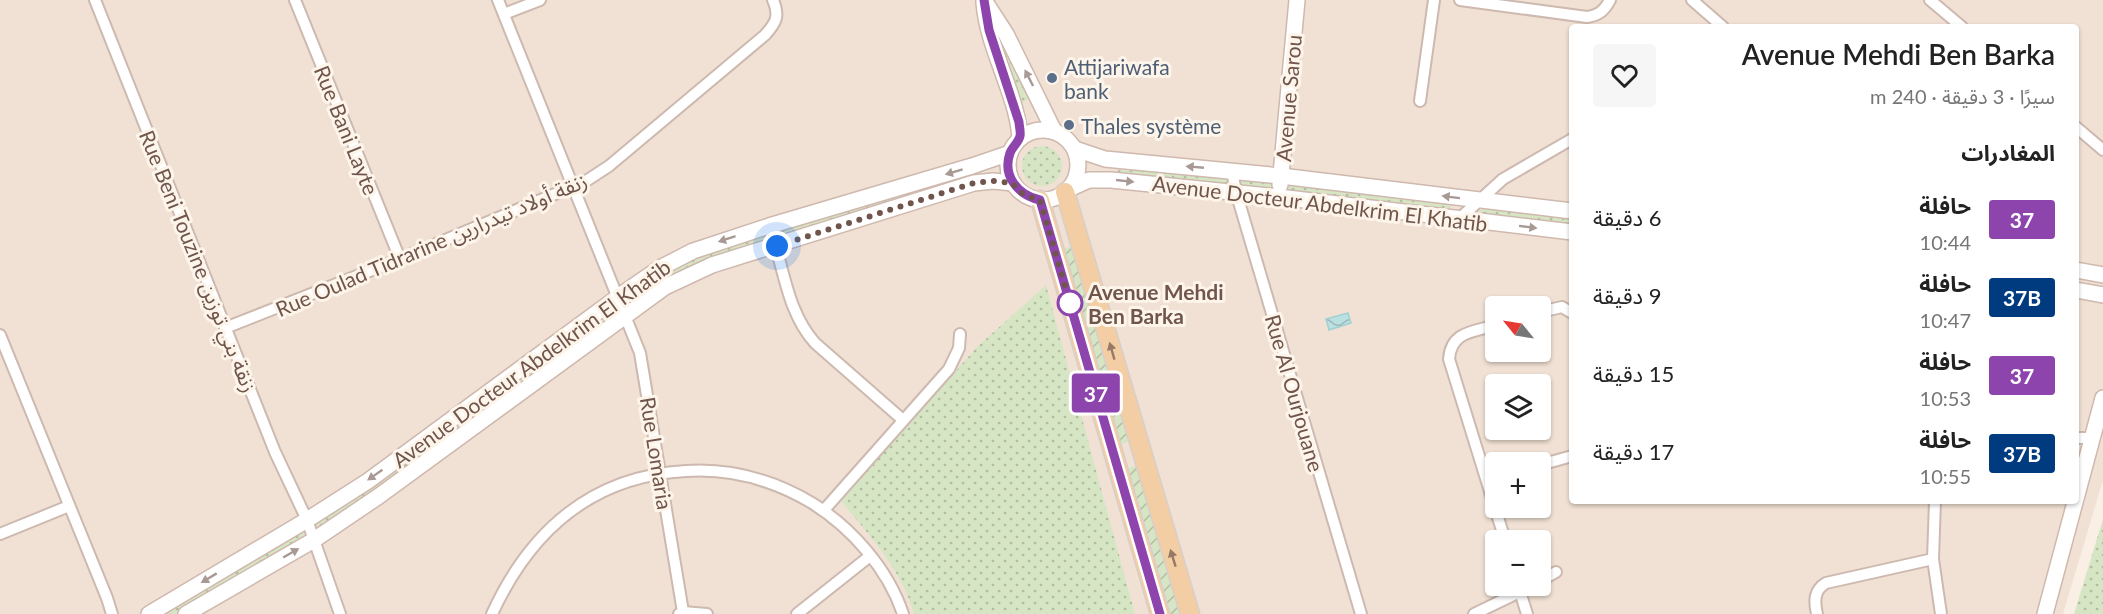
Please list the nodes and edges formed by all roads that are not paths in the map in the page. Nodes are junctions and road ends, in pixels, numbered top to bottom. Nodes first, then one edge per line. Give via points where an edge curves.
1 (95, 0) edge
2 (295, 0) edge
3 (498, 0) edge
4 (540, 0) edge
5 (773, 0) edge
6 (1297, 0) edge
7 (1434, 0) edge
8 (1460, 0) edge
9 (1610, 0) edge
10 (1692, 0) edge
11 (1930, 0) edge
12 (504, 14) junction
13 (1720, 24) edge
14 (1958, 24) edge
15 (1420, 101) dead end
16 (2079, 129) edge
17 (1054, 131) junction
18 (1020, 137) junction
19 (1569, 141) edge
20 (1075, 149) junction
21 (2103, 150) edge
22 (1010, 153) junction
23 (1232, 171) junction
24 (1281, 176) junction
25 (1012, 183) junction
26 (573, 188) junction
27 (1067, 191) junction
28 (1236, 192) junction
29 (1279, 197) junction
30 (1040, 200) junction
31 (1478, 200) junction
32 (1569, 211) edge
33 (1459, 219) junction
34 (769, 226) junction
35 (1569, 232) edge
36 (777, 246) junction
37 (400, 259) junction
38 (2079, 271) edge
39 (2103, 275) edge
40 (2079, 291) edge
41 (2103, 295) edge
42 (618, 297) junction
43 (1551, 309) edge
44 (1569, 310) edge
45 (626, 316) junction
46 (225, 328) junction
47 (1485, 328) edge
48 (960, 334) dead end
49 (0, 335) edge
50 (2103, 398) edge
51 (903, 420) junction
52 (2079, 438) edge
53 (2093, 438) junction
54 (1569, 457) edge
55 (1485, 461) edge
56 (1551, 462) edge
57 (659, 472) junction
58 (2079, 489) edge
59 (1935, 504) edge
60 (2075, 504) edge
61 (69, 506) junction
62 (824, 510) junction
63 (307, 520) junction
64 (0, 534) edge
65 (314, 540) junction
66 (870, 556) junction
67 (1933, 558) junction
68 (1556, 572) dead end
69 (1551, 575) edge
70 (1506, 596) edge
71 (1521, 596) edge
72 (681, 613) edge
73 (112, 614) edge
74 (149, 614) edge
75 (186, 614) edge
76 (340, 614) edge
77 (492, 614) edge
78 (706, 614) edge
79 (797, 614) edge
80 (903, 614) edge
81 (1160, 614) edge
82 (1190, 614) edge
83 (1360, 614) edge
84 (1474, 614) edge
85 (1527, 614) edge
86 (1817, 614) edge
87 (1941, 614) edge
88 (2045, 614) edge

1 - 46 street, Rue Beni Touzine زنقة بني توزين
2 - 37 street, Rue Bani Layte
3 - 12 street, Rue Lomaria
4 - 12 street
5 - 26 street, Rue Oulad Tidrarine زنقة أولاد تيدرارين via 776,23 765,35 609,166
6 - 24 main road, Avenue Sarou
7 - 15 street
8 - 9 street via 1587,17 1599,14
10 - 13 street
11 - 14 street
12 - 26 street, Rue Lomaria
16 - 21 street
17 - 18 main road via 1036,129
17 -> 18 main road via 1006,34 984,0
17 - 20 main road
18 - 22 main road
19 - 31 street via 1503,179
23 -> 20 main road via 1105,159
20 - 27 main road via 1078,170
22 - 25 main road via 1008,173
22 -> 34 main road, Avenue Docteur Abdelkrim El Khatib
23 - 24 main road
23 - 28 street, Rue Al Ourjouane
24 - 29 main road, Avenue Sarou
31 -> 24 main road
25 - 30 main road via 1024,195
25 - 36 main road, Avenue Docteur Abdelkrim El Khatib via 974,183
26 - 37 street, Rue Oulad Tidrarine زنقة أولاد تيدرارين
26 - 42 street, Rue Lomaria
27 -> 28 main road, Avenue Docteur Abdelkrim El Khatib via 1100,179
27 - 30 main road
82 -> 27 main road
28 - 29 main road, Avenue Docteur Abdelkrim El Khatib
28 - 83 street, Rue Al Ourjouane
29 - 33 main road, Avenue Docteur Abdelkrim El Khatib
30 - 81 main road
31 - 32 main road
31 - 33 street
33 -> 35 main road, Avenue Docteur Abdelkrim El Khatib
34 - 36 street
34 -> 42 main road, Avenue Docteur Abdelkrim El Khatib via 681,256
36 - 45 main road, Avenue Docteur Abdelkrim El Khatib via 687,275
36 - 51 street via 787,290 804,329
37 - 46 street, Rue Oulad Tidrarine زنقة أولاد تيدرارين
38 - 39 main road
40 - 41 main road
42 - 45 street, Rue Lomaria
42 -> 63 main road, Avenue Docteur Abdelkrim El Khatib via 368,481
43 - 44 street
45 - 57 street, Rue Lomaria via 643,365
45 - 65 main road, Avenue Docteur Abdelkrim El Khatib
46 - 63 street, Rue Beni Touzine زنقة بني توزين
47 - 55 street via 1458,337 1450,348 1449,358
48 - 51 street via 959,348 949,369
49 - 61 street
50 - 53 main road
51 - 62 street
52 - 53 street
53 - 58 main road
54 - 56 street
57 - 62 street via 737,473 794,492
57 - 72 street, Rue Lomaria
57 - 77 street via 614,486 564,516 521,560
59 - 67 street
60 - 88 main road
61 - 64 street
61 - 73 street
62 - 66 street
63 - 65 street, Rue Beni Touzine زنقة بني توزين
63 -> 74 main road, Avenue Docteur Abdelkrim El Khatib
75 -> 65 main road, Avenue Docteur Abdelkrim El Khatib
65 - 76 street, Rue Beni Touzine زنقة بني توزين
66 - 79 street
66 - 80 street
67 - 86 street via 1826,583 1817,592
67 - 87 street
68 - 69 street
70 - 84 street
71 - 85 street
72 - 78 street, Rue Lomaria

